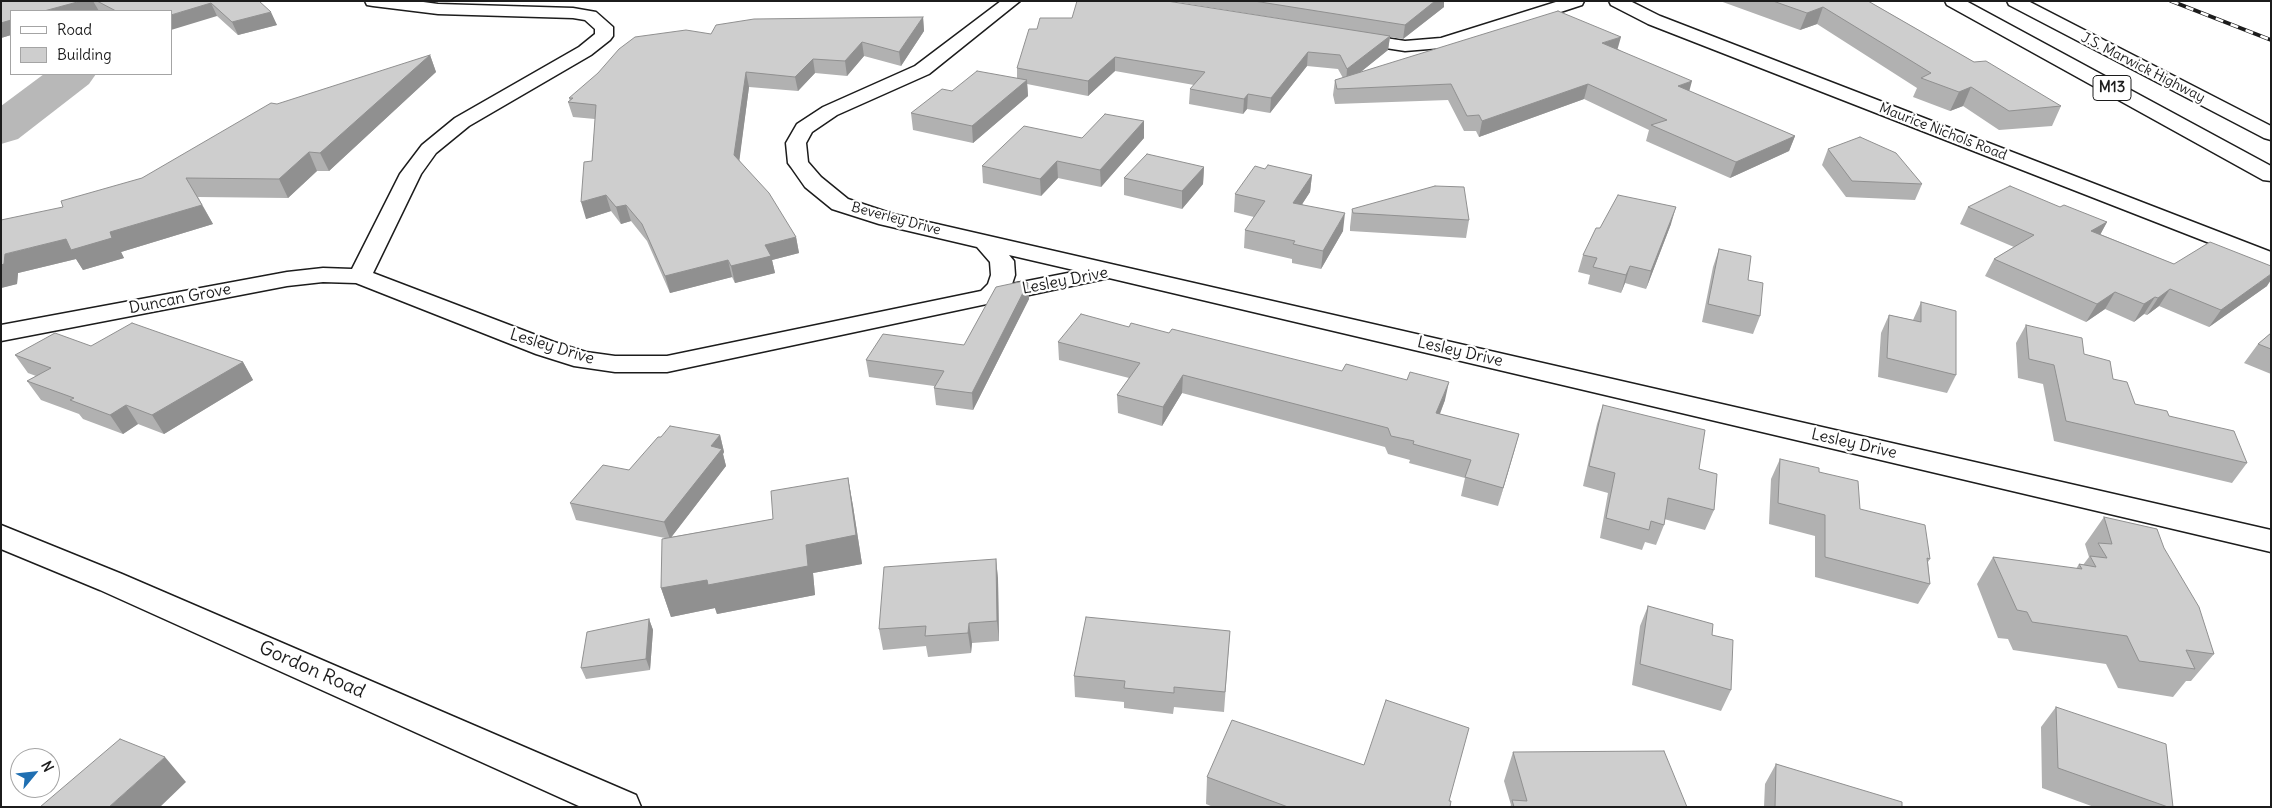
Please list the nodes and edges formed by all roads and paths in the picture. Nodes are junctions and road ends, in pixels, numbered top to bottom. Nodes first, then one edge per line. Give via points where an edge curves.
1 (373, 1) edge
2 (1012, 1) edge
3 (1576, 1) edge
4 (1618, 1) edge
5 (1953, 1) edge
6 (2015, 1) edge
7 (1339, 36) edge
8 (2271, 134) edge
9 (2271, 175) edge
10 (985, 242) junction
11 (2271, 260) edge
12 (1110, 271) junction
13 (360, 276) junction
14 (990, 296) junction
15 (4, 333) edge
16 (1, 536) edge
17 (2271, 541) edge
18 (622, 807) edge

1 - 13 main road via 438,9 573,13 590,16 604,27 604,36 585,51 462,122 428,149 411,174
2 - 10 main road, Beverley Drive via 922,70 830,111 804,128 796,143 798,163 840,204 887,220
3 - 7 main road via 1466,37 1425,45 1405,46
4 - 11 main road, Maurice Nichols Road via 1654,20
5 - 9 main road, J.S. Marwick Highway / M13
6 - 8 main road, J.S. Marwick Highway / M13
10 - 12 main road, Beverley Drive
10 - 14 main road via 1002,261 1000,287
12 - 14 main road, Lesley Drive
12 - 17 main road, Lesley Drive
13 - 14 main road, Lesley Drive via 545,348 584,360 615,364 666,364
13 - 15 main road, Duncan Grove via 323,275 287,279
16 - 18 main road, Gordon Road

